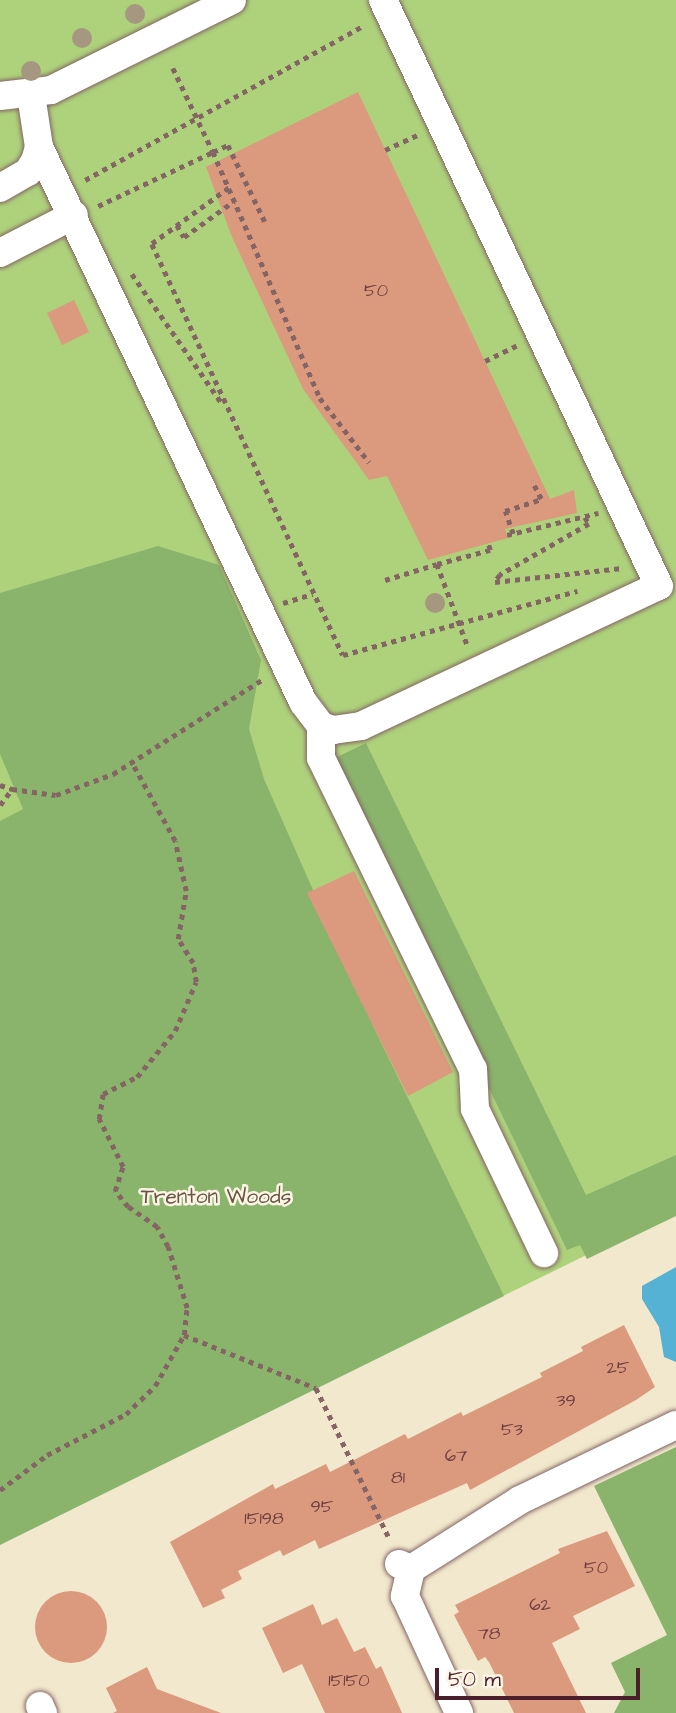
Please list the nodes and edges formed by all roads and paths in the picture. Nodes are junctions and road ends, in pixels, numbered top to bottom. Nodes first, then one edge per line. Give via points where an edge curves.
1 (232, 0) edge
2 (386, 5) edge
3 (173, 68) dead end
4 (31, 95) junction
5 (0, 96) edge
6 (197, 119) junction
7 (442, 123) junction
8 (38, 147) junction
9 (385, 150) dead end
10 (213, 152) junction
11 (0, 188) edge
12 (229, 188) junction
13 (234, 201) junction
14 (67, 204) junction
15 (265, 222) dead end
16 (177, 225) junction
17 (0, 253) edge
18 (128, 267) dead end
19 (541, 334) junction
20 (485, 361) dead end
21 (230, 415) junction
22 (369, 462) dead end
23 (532, 481) dead end
24 (488, 543) dead end
25 (437, 564) junction
26 (650, 565) junction
27 (385, 580) dead end
28 (588, 588) dead end
29 (461, 625) junction
30 (285, 666) junction
31 (321, 726) junction
32 (132, 763) junction
33 (0, 785) edge
34 (12, 789) junction
35 (0, 805) edge
36 (544, 1253) dead end
37 (184, 1335) junction
38 (676, 1425) edge
39 (0, 1490) edge
40 (405, 1566) junction
41 (459, 1713) edge

1 - 4 street via 71,82
2 - 6 path
2 - 7 street
3 - 6 path
4 - 5 street
4 - 8 street
6 - 10 path
6 - 14 path
7 - 9 path
7 - 19 street
8 - 11 street via 28,172
8 - 14 street
10 - 12 path
10 - 14 path
10 - 15 path via 228,145
12 - 13 path
12 - 16 path
13 - 16 path via 184,237
13 - 22 path via 320,398
14 - 17 street
14 - 30 street
16 - 21 path via 152,244
18 - 21 path
19 - 20 path
19 - 26 street
21 - 29 path via 343,655
23 - 26 path via 541,499 505,511 510,534 585,517 589,524 495,582
24 - 25 path via 490,550
25 - 27 path
25 - 29 path
26 - 31 street via 659,586 361,726 333,730
28 - 29 path
30 - 31 street
30 - 32 path
31 - 36 street via 321,758 473,1069 475,1109
32 - 34 path via 57,795
32 - 37 path via 175,841 186,891 178,939 193,963 196,982 175,1031 137,1077 103,1094 99,1119 123,1167 115,1191 128,1207 157,1227 168,1247 187,1308
33 - 34 path
34 - 35 path
37 - 39 path via 155,1386 126,1414 47,1455
37 - 40 path via 316,1388
38 - 40 street via 520,1500
40 - 41 street via 405,1596

